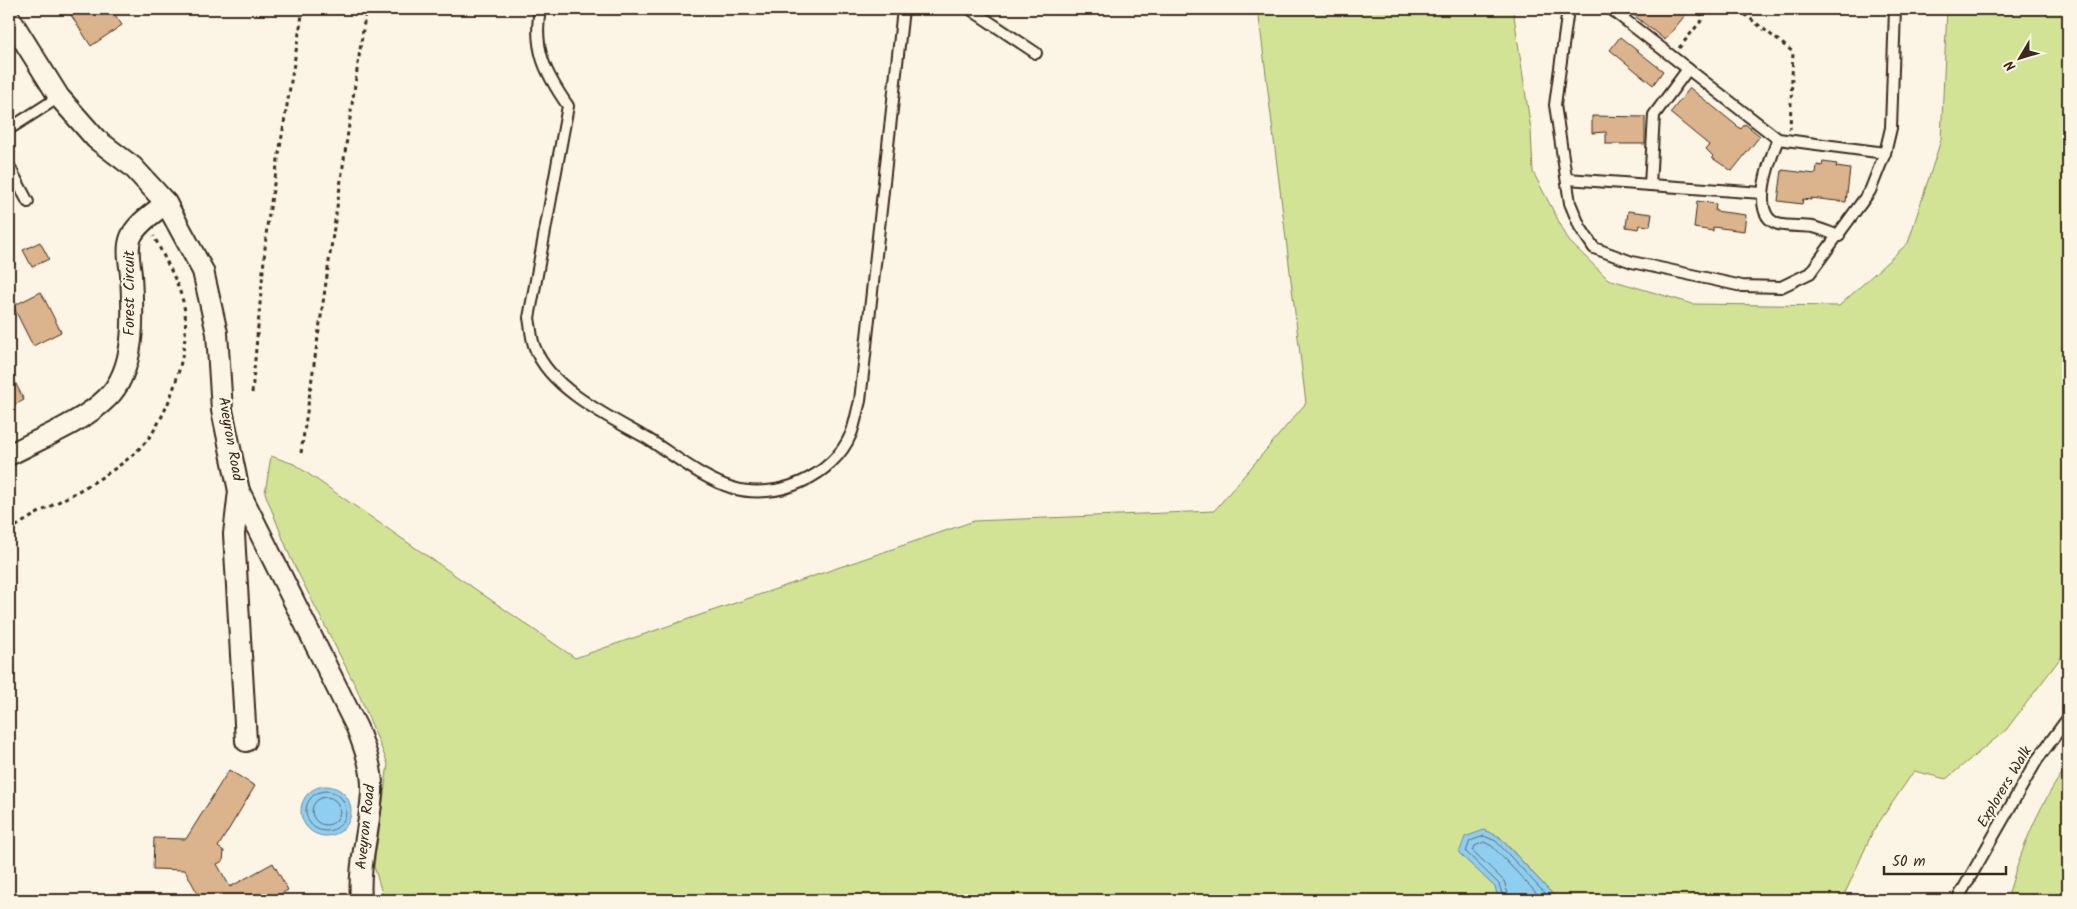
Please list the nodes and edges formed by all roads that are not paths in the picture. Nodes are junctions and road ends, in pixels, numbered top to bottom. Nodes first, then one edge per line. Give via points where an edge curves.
1 (540, 9) edge
2 (903, 9) edge
3 (970, 9) edge
4 (1568, 9) edge
5 (1611, 9) edge
6 (1895, 9) edge
7 (9, 17) edge
8 (1036, 53) dead end
9 (1688, 69) junction
10 (59, 97) junction
11 (9, 129) edge
12 (1778, 138) junction
13 (1885, 153) junction
14 (9, 166) edge
15 (1567, 179) junction
16 (1650, 185) junction
17 (1762, 193) junction
18 (28, 202) dead end
19 (166, 203) junction
20 (1839, 236) junction
21 (9, 455) edge
22 (239, 491) junction
23 (2068, 718) edge
24 (246, 741) dead end
25 (361, 900) edge
26 (1957, 900) edge

1 - 2 lane via 538,45 549,79 568,106 529,318 535,348 546,368 561,384 716,481 750,492 795,486 819,472 851,435 860,401
3 - 8 lane
4 - 15 lane via 1555,105
5 - 9 lane
6 - 13 lane via 1890,128
7 - 10 street, Aveyron Road
9 - 12 lane
9 - 16 lane via 1654,114
10 - 11 lane
10 - 19 street, Aveyron Road via 96,139 133,167
12 - 13 lane
12 - 17 lane
13 - 20 lane via 1870,191
14 - 18 lane
15 - 16 lane
15 - 20 lane via 1570,203 1594,248 1632,262 1742,286 1781,287 1810,273
16 - 17 lane
17 - 20 lane via 1765,212 1770,220 1778,224 1814,227
19 - 21 street, Forest Circuit via 130,238 130,346 119,384 89,412
19 - 22 street, Aveyron Road via 203,271 218,332 222,410
22 - 24 street via 234,534
22 - 25 street, Aveyron Road via 369,757 372,791 360,884
23 - 26 lane, Explorers Walk via 2037,760

